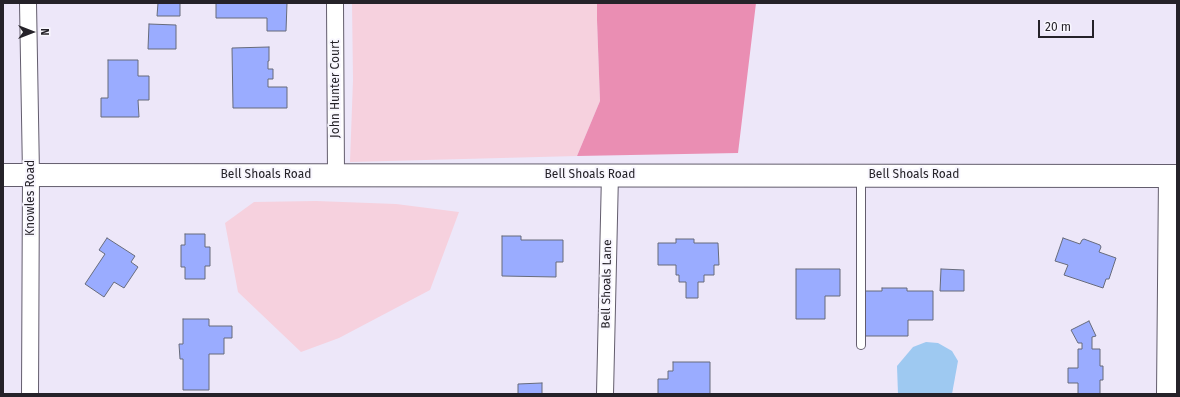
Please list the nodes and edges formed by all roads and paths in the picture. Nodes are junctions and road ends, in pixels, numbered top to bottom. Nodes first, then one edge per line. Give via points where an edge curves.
1 (28, 3) edge
2 (335, 3) edge
3 (3, 174) edge
4 (31, 174) junction
5 (610, 174) junction
6 (336, 175) junction
7 (861, 175) junction
8 (1173, 176) edge
9 (861, 345) dead end
10 (30, 394) edge
11 (605, 394) edge
12 (1167, 394) edge

1 - 4 street, Knowles Road
2 - 6 street, John Hunter Court
3 - 4 main road, Bell Shoals Road
4 - 6 main road, Bell Shoals Road
4 - 10 street, Knowles Road
5 - 6 main road, Bell Shoals Road
5 - 7 main road, Bell Shoals Road
5 - 11 street, Bell Shoals Lane
7 - 8 main road, Bell Shoals Road
7 - 9 lane
8 - 12 street

